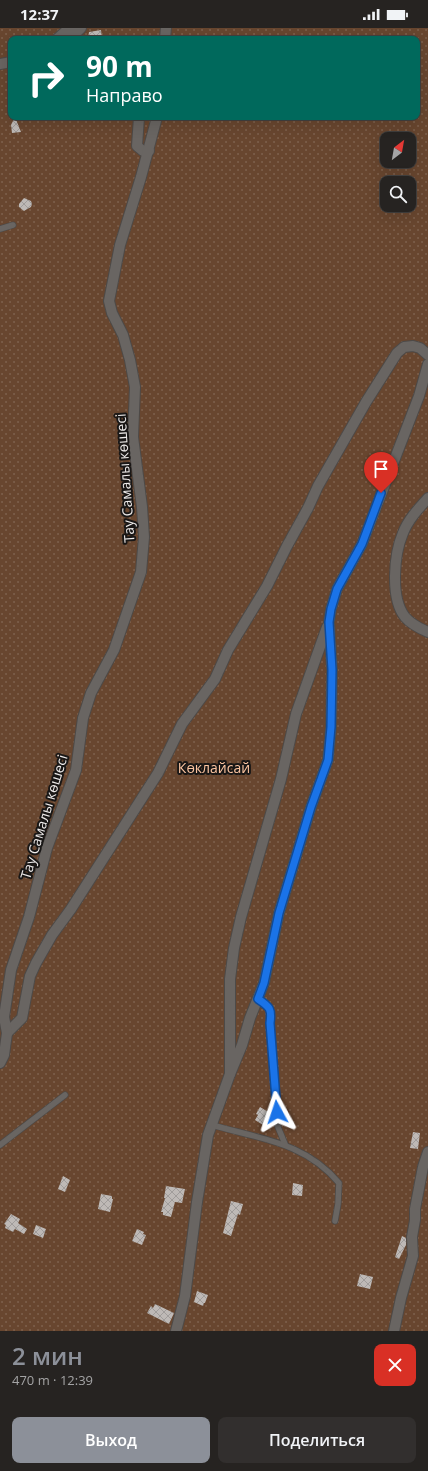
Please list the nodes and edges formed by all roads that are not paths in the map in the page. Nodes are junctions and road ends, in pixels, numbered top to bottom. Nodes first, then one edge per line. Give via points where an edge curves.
1 (81, 28) edge
2 (60, 36) edge
3 (139, 120) edge
4 (156, 120) edge
5 (149, 151) junction
6 (13, 225) dead end
7 (0, 230) edge
8 (428, 355) edge
9 (428, 364) edge
10 (423, 396) edge
11 (428, 498) edge
12 (329, 622) junction
13 (428, 632) edge
14 (258, 999) junction
15 (7, 1033) junction
16 (0, 1063) edge
17 (230, 1074) junction
18 (65, 1095) dead end
19 (212, 1125) junction
20 (0, 1144) edge
21 (285, 1144) junction
22 (0, 1150) edge
23 (428, 1152) edge
24 (335, 1221) dead end
25 (176, 1331) edge
26 (394, 1331) edge

1 - 2 street via 78,31 66,31
3 - 5 street via 137,146 142,151
4 - 5 street, Тау Самалы көшесі
5 - 15 street, Тау Самалы көшесі via 120,245 109,301 123,335 135,387 133,437 144,537 141,572 114,650 91,693 84,718 76,770 47,848 11,970 4,1017
6 - 7 lane
8 - 15 street via 420,348 412,346 404,347 396,354 318,486 268,586 228,650 215,679 182,724 158,773 52,935 30,976 22,1018
9 - 10 street
10 - 12 street via 362,544 337,589
11 - 13 street via 418,508 402,534 394,580 402,612 406,618
12 - 14 street via 332,670 328,760 279,913 264,983
12 - 17 street via 296,714 281,779 234,948 230,979
14 - 17 street
14 - 21 lane via 268,1005 272,1012 270,1023 278,1127
15 - 16 street, Тау Самалы көшесі via 4,1055
17 - 19 street
18 - 20 lane
19 - 21 lane
19 - 25 street via 208,1135 184,1296
20 - 22 lane
21 - 24 lane via 316,1160 339,1182
23 - 26 street via 415,1209 413,1256

